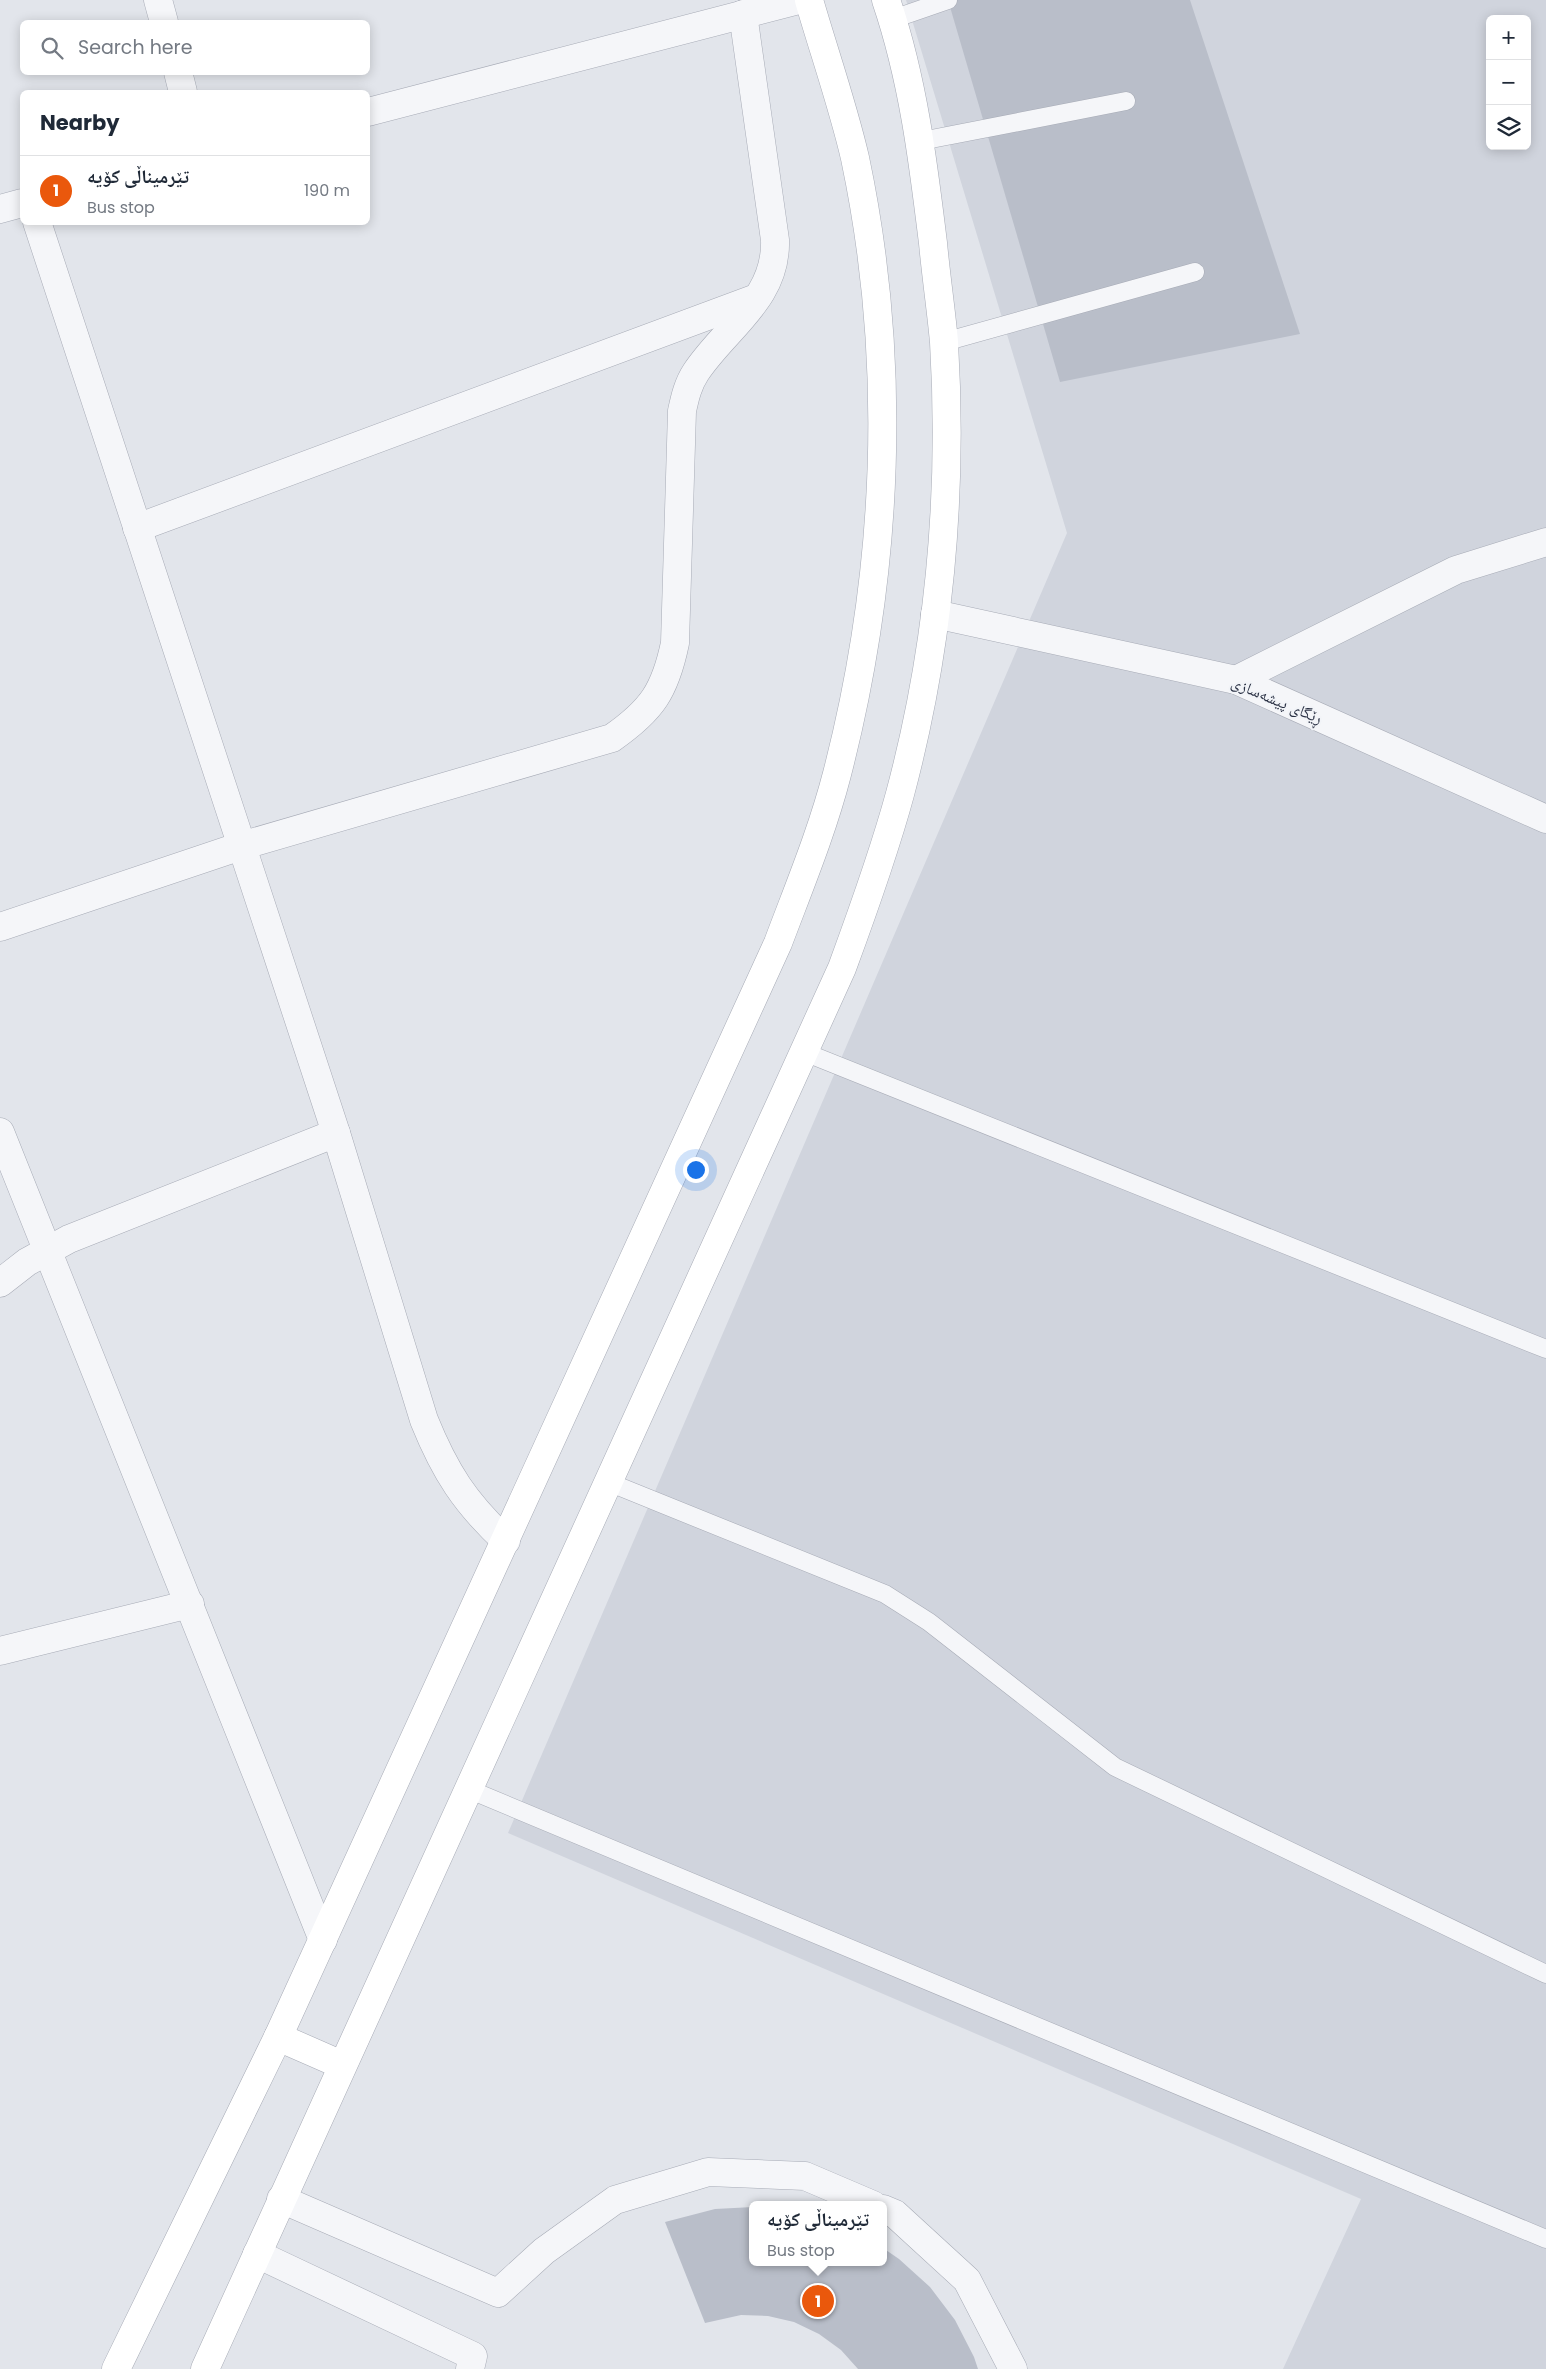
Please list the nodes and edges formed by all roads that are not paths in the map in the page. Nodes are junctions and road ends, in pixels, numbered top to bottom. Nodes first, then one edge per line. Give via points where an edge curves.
1 (158, 0) edge
2 (798, 0) edge
3 (809, 0) edge
4 (948, 0) edge
5 (890, 10) edge
6 (743, 14) junction
7 (163, 20) edge
8 (179, 75) edge
9 (182, 90) edge
10 (1126, 101) dead end
11 (370, 111) edge
12 (921, 141) junction
13 (20, 204) edge
14 (0, 209) edge
15 (38, 225) edge
16 (1195, 272) dead end
17 (757, 298) junction
18 (944, 342) junction
19 (137, 528) junction
20 (1546, 542) edge
21 (935, 614) junction
22 (1236, 680) junction
23 (1546, 819) edge
24 (241, 846) junction
25 (0, 926) edge
26 (804, 1052) junction
27 (0, 1132) edge
28 (336, 1134) junction
29 (47, 1250) junction
30 (0, 1283) edge
31 (1546, 1349) edge
32 (608, 1482) junction
33 (506, 1541) junction
34 (190, 1604) junction
35 (0, 1651) edge
36 (468, 1789) junction
37 (323, 1940) junction
38 (1546, 1974) edge
39 (278, 2037) junction
40 (342, 2066) junction
41 (282, 2199) junction
42 (864, 2201) edge
43 (887, 2211) edge
44 (1546, 2239) edge
45 (257, 2254) junction
46 (116, 2369) edge
47 (204, 2369) edge
48 (470, 2369) edge
49 (1013, 2369) edge

1 - 7 street
2 - 6 street
3 - 33 main road via 854,156 870,244 879,333 883,422 880,512 872,600 857,688 837,775 810,860 778,943
4 - 5 lane
5 - 12 main road
6 - 11 street
6 - 17 street via 776,256 766,286
8 - 9 street
10 - 12 lane
12 - 18 main road
13 - 14 street
15 - 19 street
16 - 18 lane
17 - 19 street
17 - 24 street via 696,372 686,391 682,411 675,643 669,672 655,699 636,721 612,738
18 - 21 main road via 946,478
19 - 24 street
20 - 22 street via 1456,570
21 - 22 street, ڕێگای پیشەسازی
21 - 26 main road via 919,713 874,882 842,968
22 - 23 street, ڕێگای پیشەسازی
24 - 25 street
24 - 28 street
26 - 31 lane
26 - 32 main road
27 - 29 street
28 - 29 street
28 - 33 street via 424,1420 438,1455 479,1516
29 - 30 street
29 - 34 street
32 - 36 main road
32 - 38 lane via 885,1594 929,1622 1115,1767
33 - 37 main road
34 - 35 street
34 - 37 street
36 - 40 main road
36 - 44 lane
37 - 39 main road
39 - 40 main road
39 - 46 main road
40 - 41 main road
41 - 42 street via 498,2293 544,2251 615,2200 708,2172 805,2176
41 - 45 main road
43 - 49 street via 895,2214 967,2280
45 - 47 main road
45 - 48 street via 472,2356

